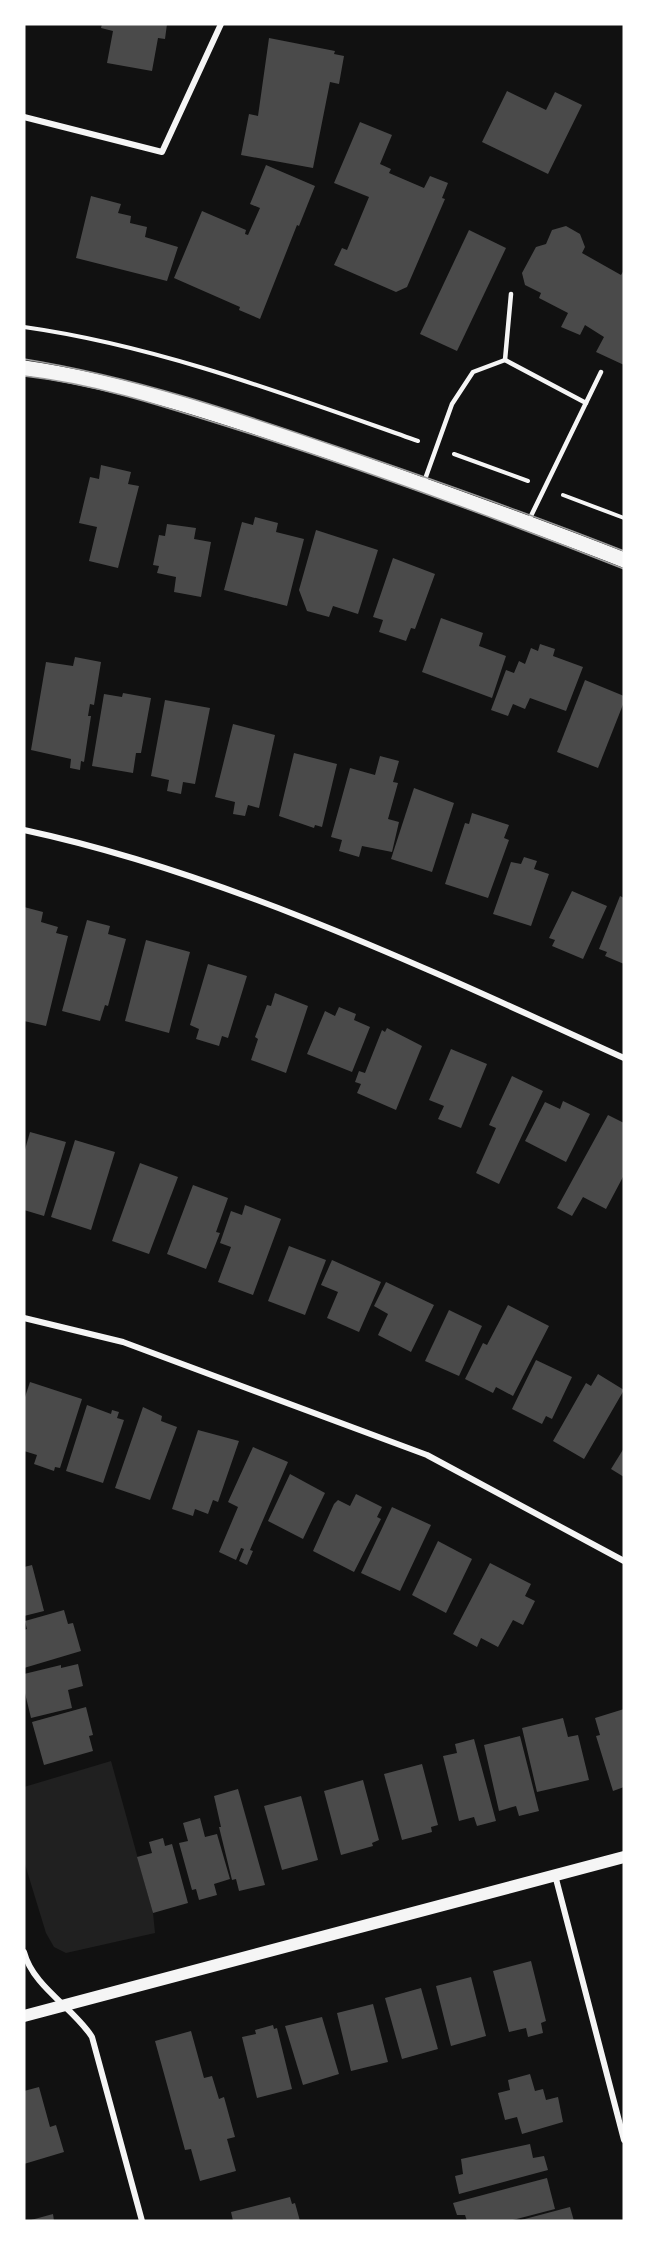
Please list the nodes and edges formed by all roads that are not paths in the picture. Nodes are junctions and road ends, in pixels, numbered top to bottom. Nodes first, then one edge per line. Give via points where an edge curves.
1 (221, 24) edge
2 (24, 117) edge
3 (511, 294) dead end
4 (505, 360) junction
5 (24, 368) edge
6 (601, 372) dead end
7 (585, 403) junction
8 (423, 485) junction
9 (527, 523) junction
10 (624, 560) edge
11 (24, 830) edge
12 (624, 1058) edge
13 (24, 1318) edge
14 (624, 1561) edge
15 (624, 1857) edge
16 (555, 1875) junction
17 (24, 1952) edge
18 (65, 2005) junction
19 (24, 2016) edge
20 (624, 2140) edge
21 (142, 2221) edge

1 - 2 street via 162,152
3 - 4 lane
4 - 7 lane
4 - 8 lane via 473,372 452,404
5 - 8 main road via 114,384 172,400
6 - 7 lane
7 - 9 lane
8 - 9 main road
9 - 10 main road
11 - 12 street via 225,890 480,993
13 - 14 street via 123,1342 427,1455
15 - 16 main road
16 - 18 main road
16 - 20 street
17 - 18 street via 35,1973
18 - 19 main road
18 - 21 street via 92,2037

